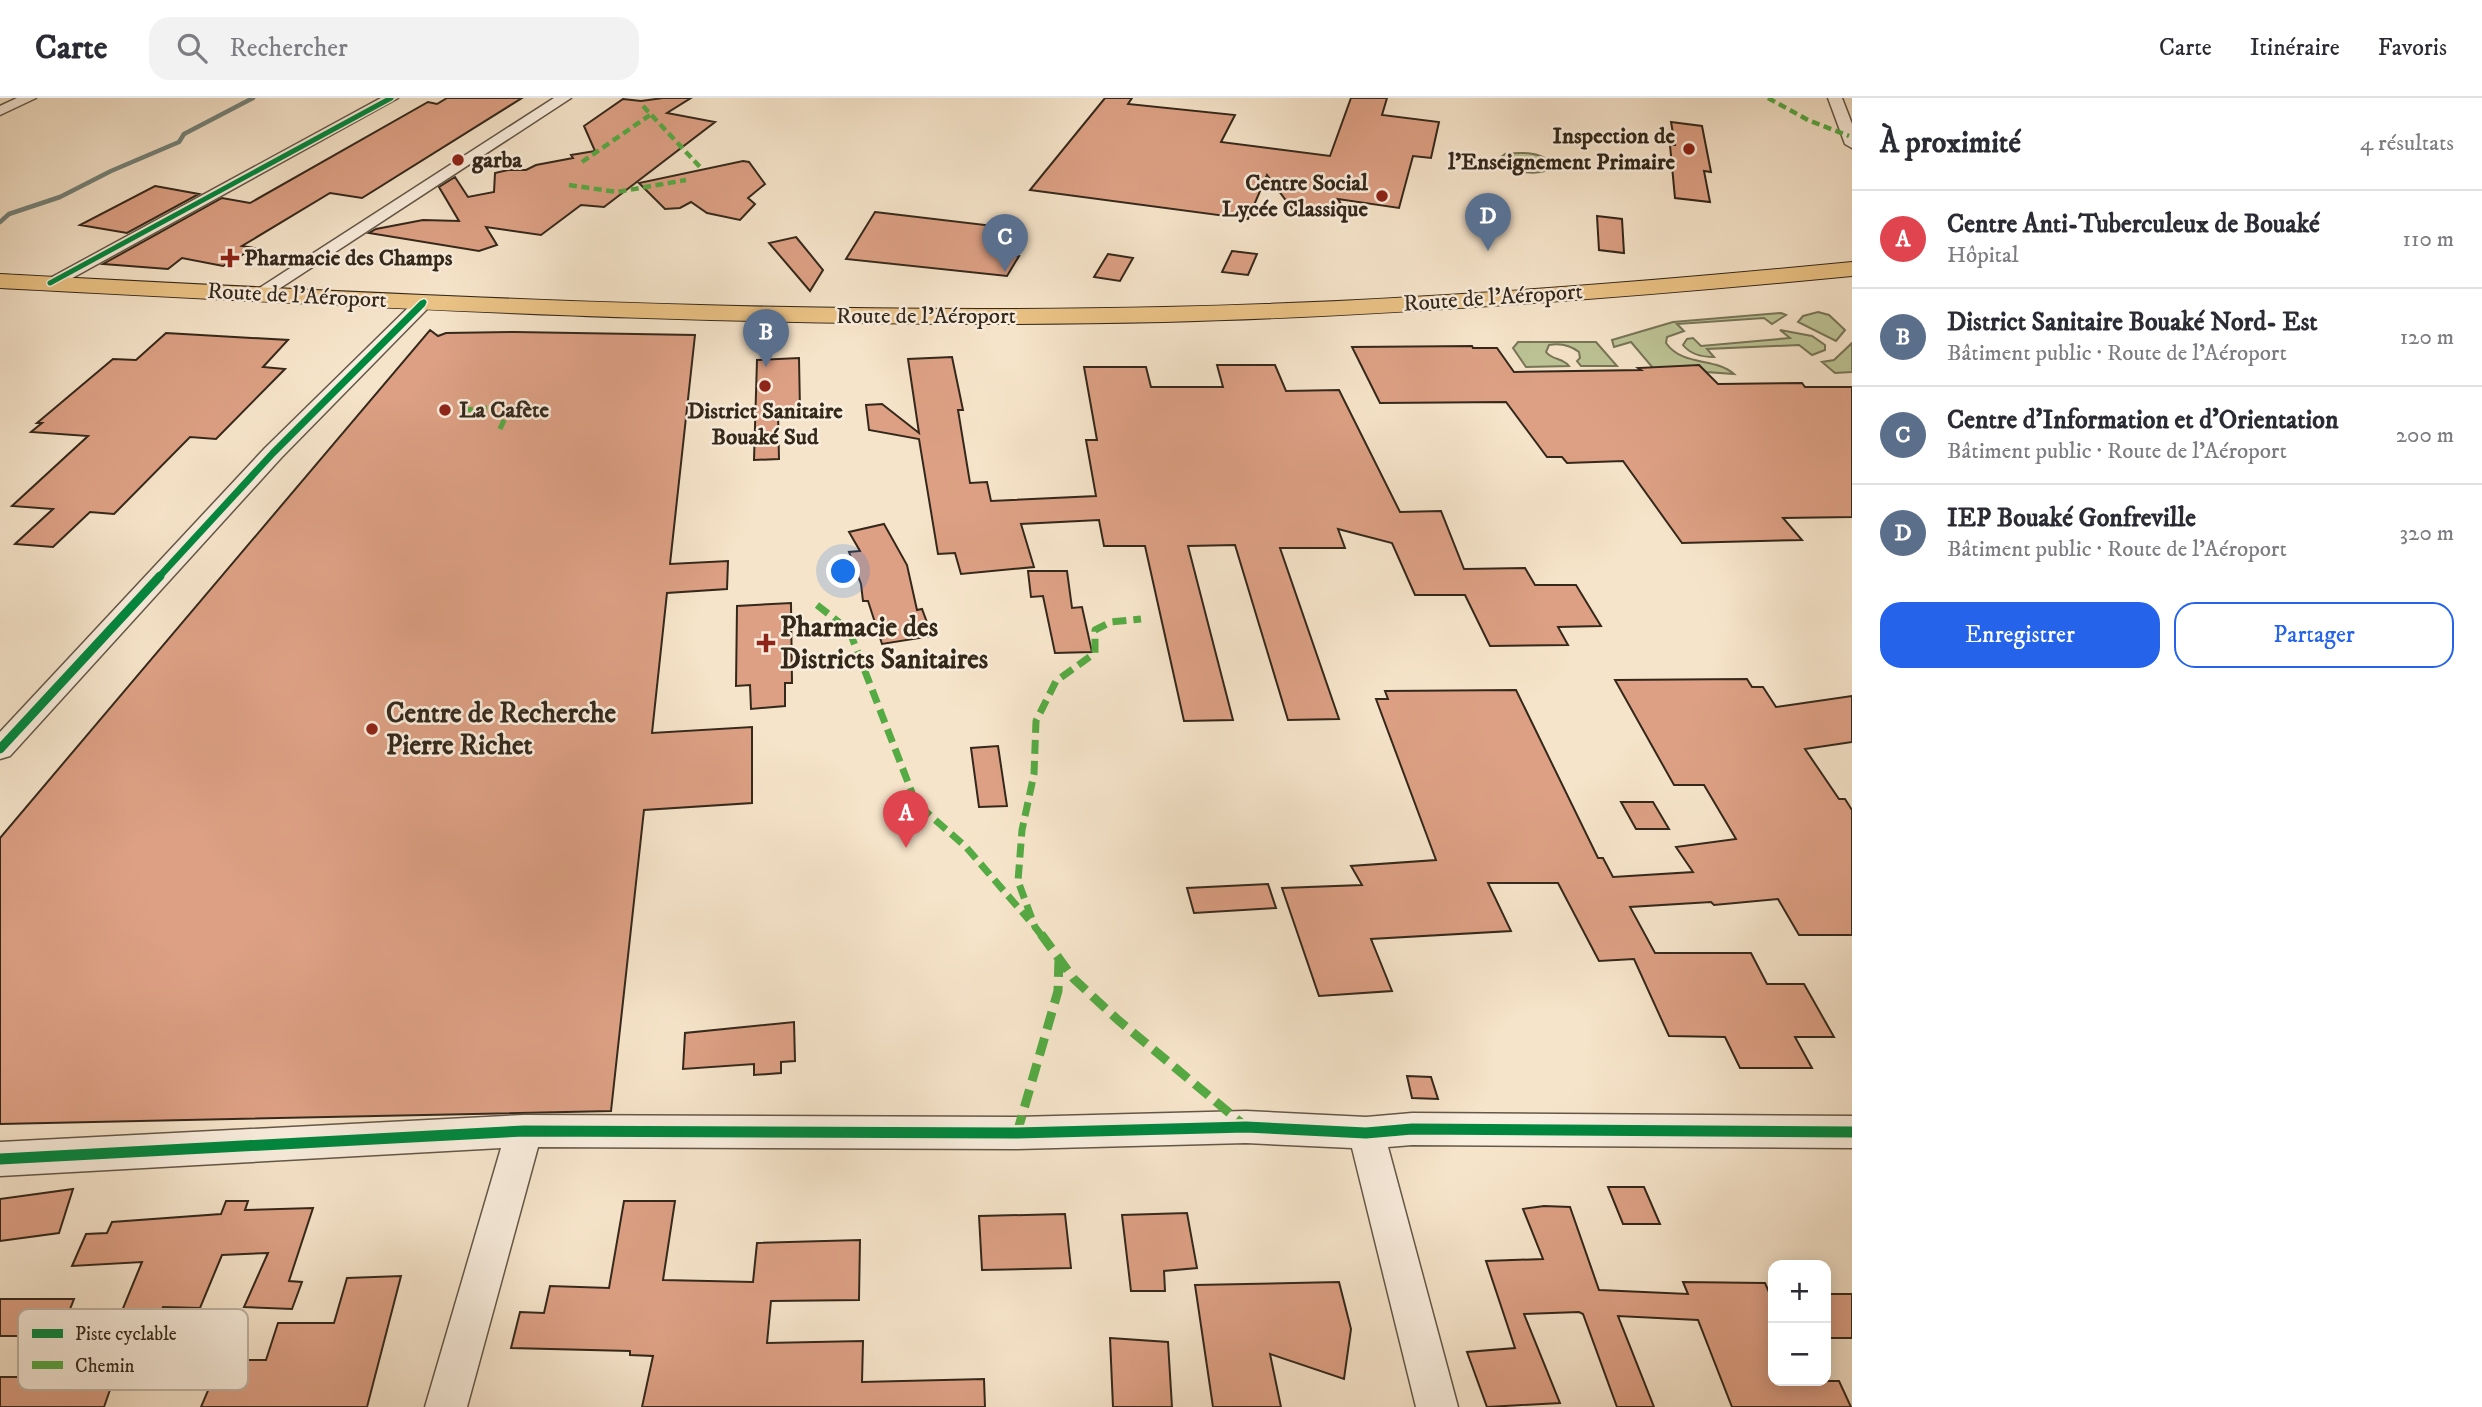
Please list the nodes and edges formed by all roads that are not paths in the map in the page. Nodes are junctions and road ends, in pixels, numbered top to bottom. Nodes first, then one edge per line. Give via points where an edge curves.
1 (29, 98) edge
2 (391, 98) edge
3 (564, 98) edge
4 (1835, 98) edge
5 (0, 111) edge
6 (1852, 144) edge
7 (1852, 269) edge
8 (0, 281) edge
9 (50, 283) junction
10 (260, 294) junction
11 (424, 302) junction
12 (0, 750) edge
13 (524, 1131) junction
14 (1852, 1132) edge
15 (1366, 1133) junction
16 (0, 1159) edge
17 (446, 1407) edge
18 (1437, 1407) edge

1 - 5 street
2 - 9 street
3 - 10 street
4 - 6 street
7 - 11 main road, Route de l'Aéroport via 1396,305 1068,316 684,313
8 - 9 main road, Route de l'Aéroport
9 - 10 main road, Route de l'Aéroport
10 - 11 main road, Route de l'Aéroport
11 - 12 street via 273,453
13 - 15 street via 1017,1132 1246,1127
13 - 16 street
13 - 17 street
14 - 15 street via 1412,1129
15 - 18 street

